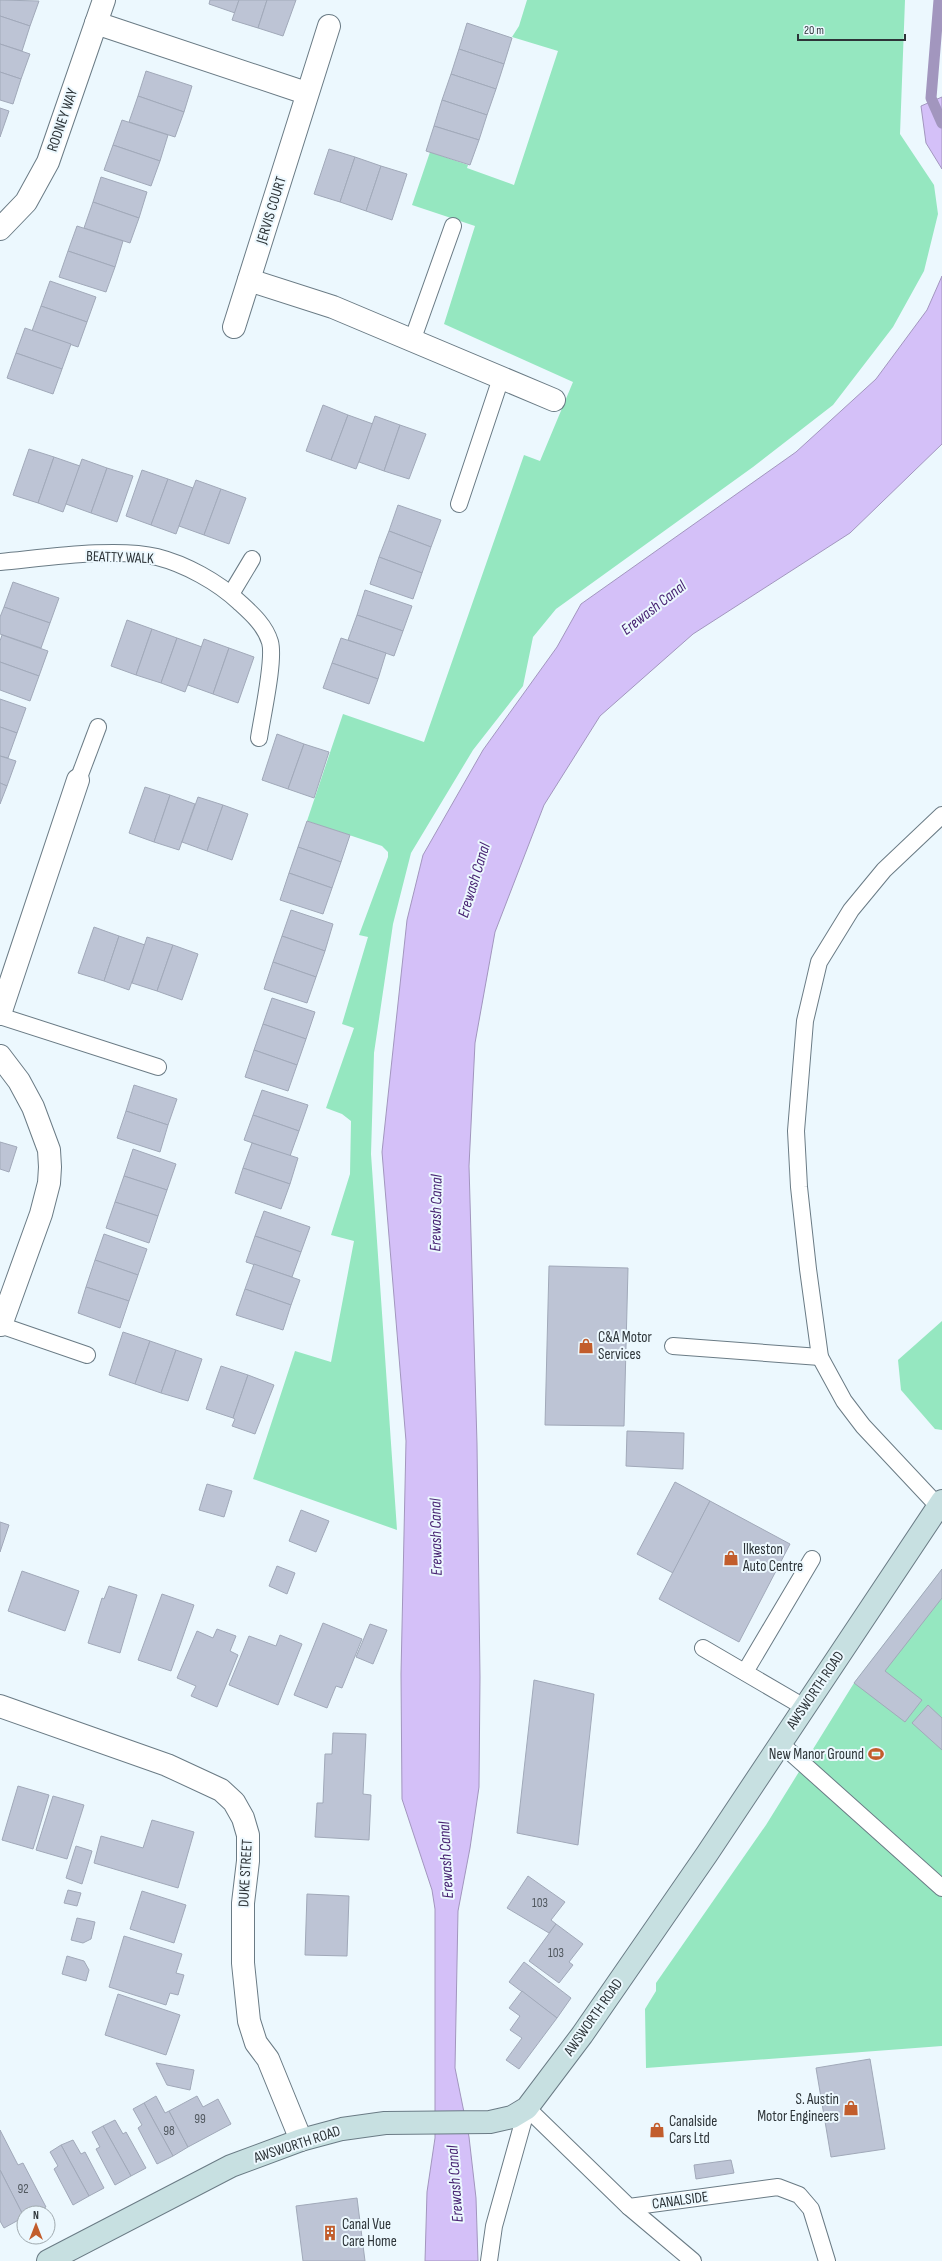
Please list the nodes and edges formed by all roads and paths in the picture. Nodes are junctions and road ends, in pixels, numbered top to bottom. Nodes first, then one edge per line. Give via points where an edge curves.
1 (104, 0) edge
2 (96, 23) junction
3 (329, 26) dead end
4 (306, 94) junction
5 (452, 226) dead end
6 (0, 229) edge
7 (249, 280) junction
8 (234, 327) dead end
9 (412, 341) junction
10 (501, 378) junction
11 (554, 400) dead end
12 (459, 504) dead end
13 (252, 559) dead end
14 (0, 562) edge
15 (231, 594) junction
16 (98, 727) dead end
17 (259, 738) dead end
18 (78, 780) joint
19 (942, 814) edge
20 (0, 1015) edge
21 (0, 1056) edge
22 (158, 1067) dead end
23 (1, 1325) edge
24 (673, 1346) dead end
25 (88, 1355) dead end
26 (820, 1357) junction
27 (940, 1503) edge
28 (812, 1559) dead end
29 (703, 1648) dead end
30 (745, 1672) junction
31 (0, 1706) edge
32 (804, 1706) junction
33 (780, 1743) junction
34 (942, 1888) edge
35 (520, 2112) junction
36 (301, 2140) junction
37 (629, 2207) junction
38 (48, 2261) edge
39 (489, 2261) edge
40 (693, 2261) edge
41 (827, 2261) edge

1 - 2 street, RODNEY WAY
2 - 4 street
2 - 6 street, RODNEY WAY via 48,162 26,202
3 - 4 street, JERVIS COURT
4 - 7 street, JERVIS COURT
5 - 9 lane
7 - 8 street, JERVIS COURT
7 - 9 street via 318,302
9 - 10 street
10 - 11 street
10 - 12 lane
13 - 15 lane
14 - 15 lane, BEATTY WALK via 106,554 156,557 186,568
15 - 17 lane, BEATTY WALK via 264,628 270,642 267,686
16 - 18 lane
18 - 20 street
19 - 26 lane via 884,870 851,910 819,962 805,1021 796,1131 799,1187
20 - 22 lane
21 - 23 street via 19,1081 33,1107 49,1150 50,1167 41,1214
23 - 25 lane
24 - 26 lane
26 - 27 lane via 844,1401 863,1426
27 - 32 street, AWSWORTH ROAD
28 - 30 lane
29 - 30 lane
30 - 32 lane
31 - 36 street, DUKE STREET via 167,1765 221,1790 234,1802 243,1818 248,1835 242,1964 249,2021 256,2043 268,2059
32 - 33 street, AWSWORTH ROAD
33 - 34 lane
33 - 35 street, AWSWORTH ROAD via 582,2035
35 - 36 street, AWSWORTH ROAD via 490,2122 385,2123 342,2129
35 - 37 lane
35 - 39 lane via 494,2226
36 - 38 street, AWSWORTH ROAD via 231,2166
37 - 40 lane
37 - 41 lane, CANALSIDE via 778,2186 799,2195 811,2209

